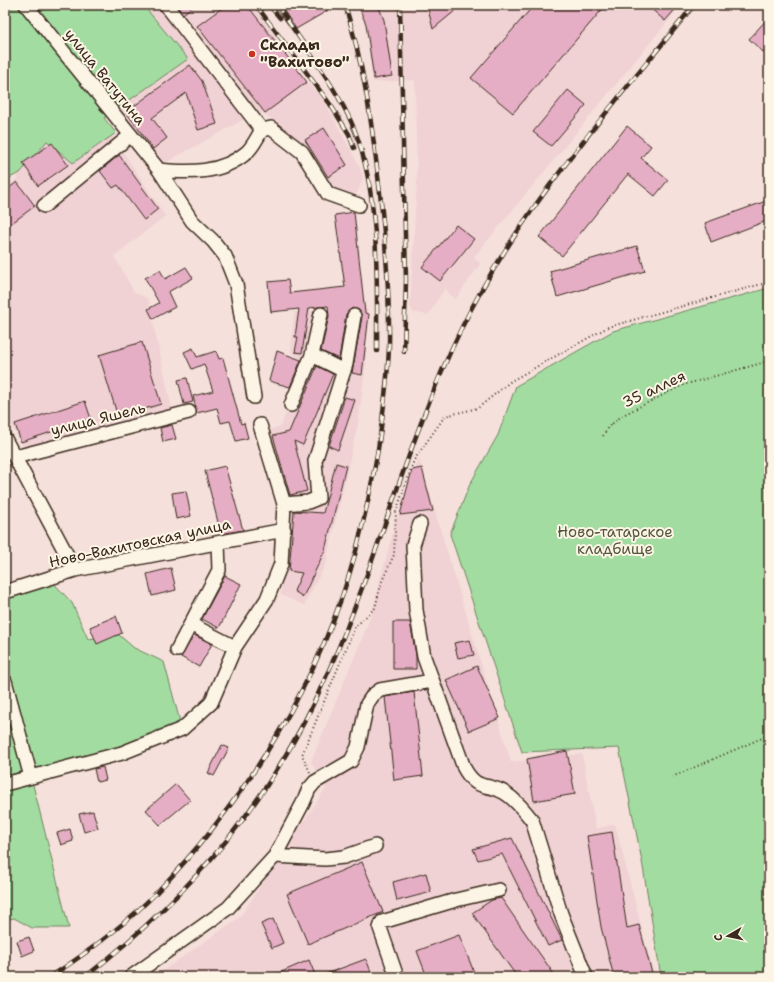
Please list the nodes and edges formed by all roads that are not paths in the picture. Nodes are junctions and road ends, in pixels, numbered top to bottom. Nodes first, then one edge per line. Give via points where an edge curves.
1 (26, 5) edge
2 (166, 5) edge
3 (270, 127) junction
4 (131, 135) junction
5 (159, 170) junction
6 (359, 205) dead end
7 (44, 206) dead end
8 (321, 314) dead end
9 (354, 316) dead end
10 (312, 355) junction
11 (344, 371) junction
12 (254, 397) dead end
13 (291, 405) dead end
14 (188, 412) dead end
15 (260, 426) dead end
16 (5, 439) edge
17 (15, 457) junction
18 (284, 504) junction
19 (420, 524) dead end
20 (284, 530) junction
21 (218, 543) junction
22 (75, 570) junction
23 (5, 592) edge
24 (192, 625) junction
25 (235, 647) junction
26 (177, 650) dead end
27 (5, 681) edge
28 (432, 681) junction
29 (31, 777) junction
30 (5, 784) edge
31 (376, 846) dead end
32 (275, 856) junction
33 (499, 890) dead end
34 (131, 977) edge
35 (397, 977) edge
36 (586, 977) edge

1 - 4 street, улица Ватутина
2 - 3 street
3 - 5 street via 247,152 224,167 191,173
3 - 6 street via 302,152 328,194
4 - 5 street, улица Ватутина
4 - 7 street
5 - 12 street, улица Ватутина via 192,221 225,256 232,271
8 - 10 street
9 - 11 street
10 - 11 street
10 - 13 street
11 - 18 street via 315,461 318,498 308,502
14 - 17 street, улица Яшель
15 - 18 street
16 - 17 street
17 - 22 street
18 - 20 street
19 - 28 street via 413,546 416,610 424,657
20 - 21 street, Ново-Вахитовская улица
20 - 25 street via 281,564 267,599
21 - 22 street, Ново-Вахитовская улица
21 - 24 street via 219,570
22 - 23 street, Ново-Вахитовская улица
24 - 25 street
24 - 26 street
25 - 29 street via 211,703 182,729 122,753
27 - 29 street
28 - 32 street via 380,690 373,695 367,704 358,748 351,762 315,782 309,789
28 - 36 street via 470,779 504,792 532,820 561,914
29 - 30 street
31 - 32 street via 344,857 326,859
32 - 34 street via 228,908
33 - 35 street via 382,922 380,928

